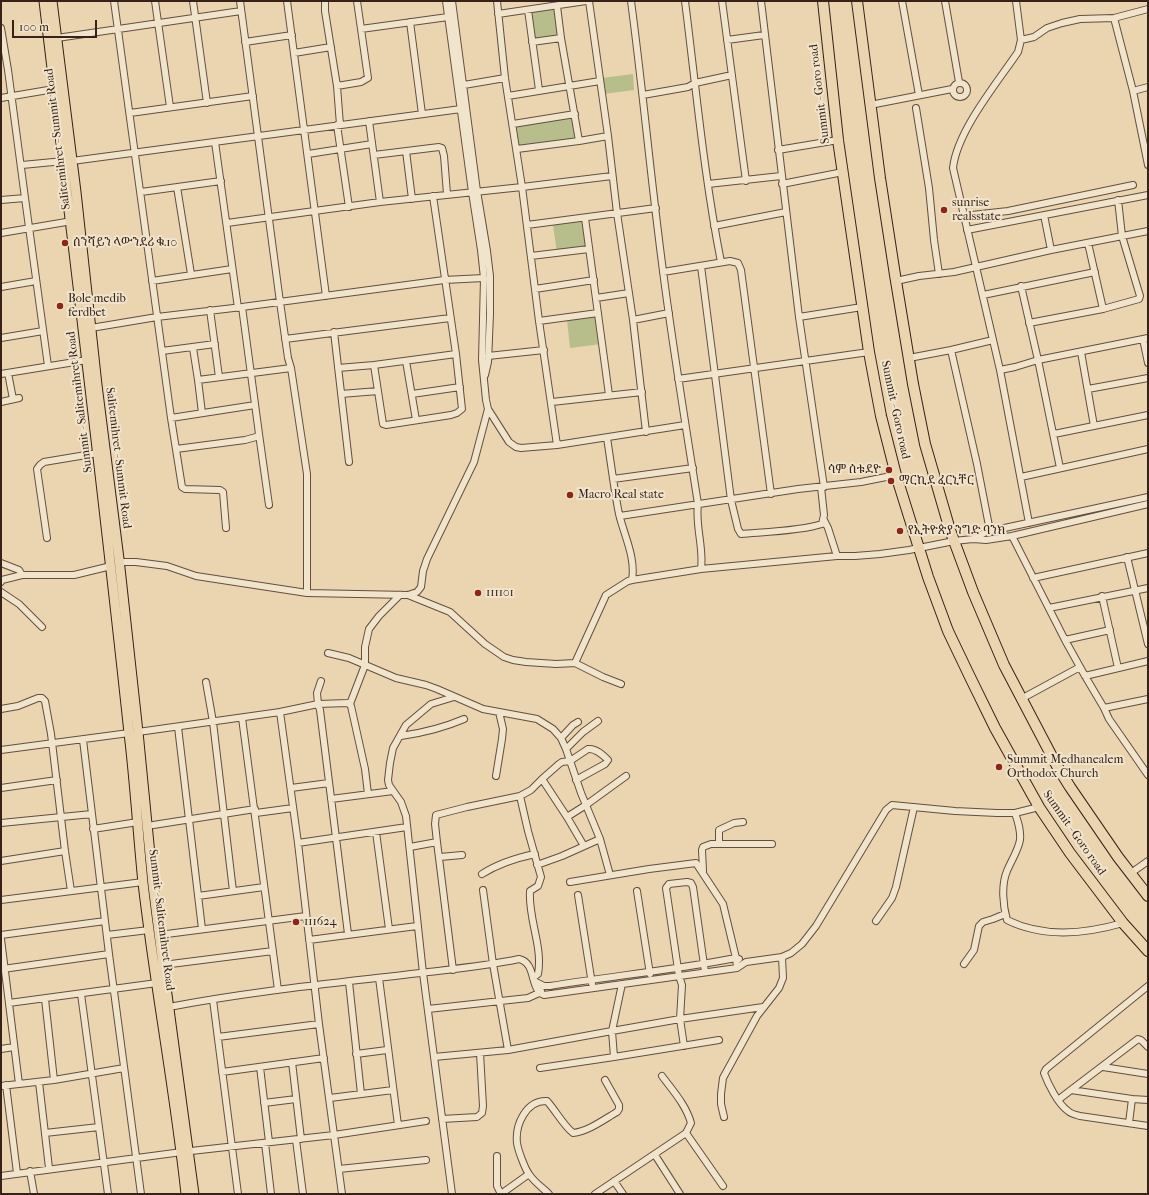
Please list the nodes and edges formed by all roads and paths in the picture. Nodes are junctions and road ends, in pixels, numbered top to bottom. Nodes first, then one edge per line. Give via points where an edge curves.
1 (44, 1) edge
2 (52, 1) edge
3 (114, 1) edge
4 (155, 1) edge
5 (192, 1) edge
6 (240, 1) edge
7 (288, 1) edge
8 (325, 1) edge
9 (357, 1) edge
10 (446, 1) edge
11 (452, 1) edge
12 (497, 1) edge
13 (586, 1) edge
14 (589, 1) edge
15 (631, 1) edge
16 (685, 1) edge
17 (722, 1) edge
18 (760, 1) edge
19 (822, 1) edge
20 (857, 1) edge
21 (902, 1) edge
22 (945, 1) edge
23 (1016, 1) edge
24 (557, 6) junction
25 (1148, 9) edge
26 (528, 10) junction
27 (241, 11) junction
28 (498, 14) junction
29 (195, 17) junction
30 (448, 17) junction
31 (1114, 18) junction
32 (410, 22) junction
33 (159, 23) junction
34 (1, 28) edge
35 (118, 29) junction
36 (362, 29) junction
37 (292, 35) junction
38 (764, 35) junction
39 (2, 37) edge
40 (57, 38) junction
41 (561, 38) junction
42 (727, 40) junction
43 (1021, 40) junction
44 (245, 42) junction
45 (532, 42) junction
46 (331, 47) junction
47 (294, 53) junction
48 (8, 70) junction
49 (1, 71) edge
50 (732, 76) junction
51 (505, 78) junction
52 (600, 81) junction
53 (695, 82) junction
54 (959, 82) junction
55 (464, 85) junction
56 (336, 86) junction
57 (570, 86) junction
58 (1148, 87) edge
59 (54, 89) junction
60 (952, 89) junction
61 (539, 90) junction
62 (1133, 90) junction
63 (643, 95) junction
64 (919, 95) junction
65 (11, 96) junction
66 (253, 96) junction
67 (508, 96) junction
68 (1, 98) edge
69 (207, 103) junction
70 (870, 105) junction
71 (170, 107) junction
72 (916, 108) dead end
73 (461, 109) junction
74 (130, 113) junction
75 (422, 114) junction
76 (574, 114) junction
77 (369, 121) junction
78 (513, 124) junction
79 (338, 125) junction
80 (305, 130) junction
81 (258, 136) junction
82 (608, 136) junction
83 (838, 140) junction
84 (579, 141) junction
85 (215, 142) junction
86 (372, 144) junction
87 (340, 149) junction
88 (517, 149) junction
89 (778, 150) junction
90 (406, 151) junction
91 (135, 153) junction
92 (308, 154) junction
93 (374, 155) junction
94 (68, 161) junction
95 (22, 165) junction
96 (1148, 165) edge
97 (843, 172) junction
98 (612, 176) junction
99 (781, 176) junction
100 (746, 180) junction
101 (221, 181) junction
102 (708, 184) junction
103 (782, 184) junction
104 (1133, 185) dead end
105 (177, 187) junction
106 (522, 187) junction
107 (475, 191) junction
108 (141, 192) junction
109 (447, 194) junction
110 (1148, 195) edge
111 (433, 196) junction
112 (25, 198) junction
113 (412, 199) junction
114 (1, 200) edge
115 (1118, 200) junction
116 (380, 202) junction
117 (350, 207) junction
118 (656, 208) junction
119 (315, 211) junction
120 (786, 212) junction
121 (617, 213) junction
122 (1044, 215) junction
123 (963, 216) junction
124 (269, 217) junction
125 (585, 218) junction
126 (75, 220) junction
127 (227, 223) junction
128 (527, 225) junction
129 (714, 226) junction
130 (29, 230) junction
131 (967, 230) junction
132 (1148, 231) edge
133 (1, 234) edge
134 (1122, 236) junction
135 (1088, 243) junction
136 (589, 249) junction
137 (1051, 250) junction
138 (531, 256) junction
139 (721, 262) junction
140 (701, 266) junction
141 (975, 266) junction
142 (232, 269) junction
143 (663, 272) junction
144 (1095, 272) junction
145 (191, 274) junction
146 (940, 274) junction
147 (484, 278) junction
148 (444, 280) junction
149 (594, 280) junction
150 (36, 281) junction
151 (152, 281) junction
152 (896, 281) junction
153 (1021, 286) junction
154 (1, 287) edge
155 (535, 289) junction
156 (629, 293) junction
157 (983, 294) junction
158 (326, 296) junction
159 (596, 298) junction
160 (280, 302) junction
161 (862, 306) junction
162 (240, 307) junction
163 (1103, 309) junction
164 (210, 310) junction
165 (598, 313) junction
166 (670, 313) junction
167 (157, 317) junction
168 (799, 317) junction
169 (450, 318) junction
170 (633, 320) junction
171 (539, 321) junction
172 (1029, 323) junction
173 (91, 328) junction
174 (43, 331) junction
175 (334, 332) junction
176 (1, 338) edge
177 (285, 339) junction
178 (1145, 339) edge
179 (993, 340) junction
180 (215, 344) junction
181 (193, 348) junction
182 (544, 350) junction
183 (951, 350) junction
184 (162, 351) junction
185 (869, 352) junction
186 (1081, 352) junction
187 (456, 354) junction
188 (488, 356) junction
189 (909, 358) junction
190 (87, 360) junction
191 (806, 360) junction
192 (1038, 360) junction
193 (406, 361) junction
194 (1148, 363) edge
195 (374, 365) junction
196 (48, 366) junction
197 (291, 368) junction
198 (338, 368) junction
199 (754, 368) junction
200 (1000, 370) junction
201 (8, 372) junction
202 (251, 373) junction
203 (1, 374) edge
204 (715, 374) junction
205 (484, 376) junction
206 (219, 377) junction
207 (1148, 378) edge
208 (678, 379) junction
209 (198, 380) junction
210 (460, 387) junction
211 (1088, 389) junction
212 (378, 391) junction
213 (642, 392) junction
214 (341, 394) junction
215 (412, 394) junction
216 (609, 395) junction
217 (1, 402) edge
218 (552, 402) junction
219 (256, 405) junction
220 (488, 409) junction
221 (202, 412) junction
222 (1148, 415) edge
223 (171, 418) junction
224 (416, 420) junction
225 (685, 425) junction
226 (1094, 426) junction
227 (646, 432) junction
228 (259, 434) junction
229 (1054, 434) junction
230 (608, 438) junction
231 (557, 445) junction
232 (176, 449) junction
233 (1148, 449) edge
234 (98, 453) junction
235 (348, 462) dead end
236 (693, 468) junction
237 (1060, 468) junction
238 (896, 475) junction
239 (1021, 476) junction
240 (613, 479) junction
241 (822, 487) junction
242 (771, 494) junction
243 (1148, 497) edge
244 (731, 500) junction
245 (698, 504) junction
246 (1148, 504) edge
247 (269, 505) dead end
248 (620, 516) junction
249 (824, 520) junction
250 (1029, 522) junction
251 (226, 528) dead end
252 (990, 531) junction
253 (1012, 536) junction
254 (47, 538) dead end
255 (974, 539) junction
256 (954, 540) junction
257 (919, 547) junction
258 (1148, 553) edge
259 (837, 556) junction
260 (1127, 557) junction
261 (115, 562) junction
262 (1, 563) edge
263 (701, 570) junction
264 (22, 575) junction
265 (1033, 578) junction
266 (632, 580) junction
267 (1, 582) edge
268 (1148, 588) edge
269 (1134, 591) junction
270 (1, 592) edge
271 (307, 593) junction
272 (400, 595) junction
273 (408, 595) junction
274 (1102, 596) junction
275 (1049, 608) junction
276 (1146, 625) edge
277 (42, 627) dead end
278 (1110, 630) junction
279 (1065, 640) junction
280 (1148, 644) edge
281 (328, 653) dead end
282 (1148, 661) edge
283 (575, 663) junction
284 (365, 665) junction
285 (1080, 667) junction
286 (1118, 668) junction
287 (1085, 676) junction
288 (321, 681) dead end
289 (206, 682) dead end
290 (621, 684) dead end
291 (454, 697) junction
292 (1021, 699) junction
293 (1148, 699) edge
294 (318, 704) junction
295 (350, 704) junction
296 (1104, 708) junction
297 (1, 709) edge
298 (280, 712) junction
299 (499, 712) junction
300 (242, 718) junction
301 (464, 719) dead end
302 (598, 721) dead end
303 (213, 722) junction
304 (578, 722) dead end
305 (178, 727) junction
306 (134, 733) junction
307 (401, 736) junction
308 (561, 738) junction
309 (84, 740) junction
310 (52, 744) junction
311 (566, 749) junction
312 (1, 750) edge
313 (570, 761) junction
314 (496, 776) dead end
315 (626, 776) dead end
316 (1148, 776) edge
317 (542, 779) junction
318 (56, 780) junction
319 (576, 780) junction
320 (329, 783) junction
321 (1, 788) edge
322 (290, 788) junction
323 (393, 791) junction
324 (368, 794) junction
325 (520, 796) junction
326 (331, 799) junction
327 (586, 805) junction
328 (914, 807) junction
329 (1038, 807) junction
330 (293, 808) junction
331 (255, 811) junction
332 (1015, 813) junction
333 (92, 814) junction
334 (224, 814) junction
335 (62, 816) junction
336 (567, 816) junction
337 (189, 820) junction
338 (138, 822) junction
339 (743, 822) dead end
340 (1, 823) edge
341 (147, 826) junction
342 (407, 827) junction
343 (93, 828) junction
344 (376, 832) junction
345 (336, 838) junction
346 (600, 839) junction
347 (437, 842) junction
348 (298, 843) junction
349 (719, 844) junction
350 (772, 844) dead end
351 (584, 846) junction
352 (410, 847) junction
353 (65, 851) junction
354 (535, 854) junction
355 (462, 855) dead end
356 (440, 857) junction
357 (1, 861) edge
358 (1148, 862) edge
359 (537, 864) junction
360 (702, 871) junction
361 (1131, 873) junction
362 (482, 874) dead end
363 (610, 875) junction
364 (143, 882) junction
365 (570, 882) dead end
366 (101, 887) junction
367 (264, 887) junction
368 (483, 890) dead end
369 (71, 891) junction
370 (233, 891) junction
371 (637, 891) dead end
372 (578, 895) dead end
373 (198, 896) junction
374 (1148, 896) edge
375 (1, 900) edge
376 (1005, 914) junction
377 (306, 916) junction
378 (876, 920) dead end
379 (105, 921) junction
380 (268, 921) junction
381 (1123, 924) junction
382 (417, 926) junction
383 (202, 929) junction
384 (389, 929) junction
385 (149, 930) junction
386 (348, 934) junction
387 (1, 935) edge
388 (160, 935) junction
389 (107, 936) junction
390 (1, 938) edge
391 (309, 940) junction
392 (272, 951) junction
393 (1148, 951) edge
394 (109, 954) junction
395 (782, 957) junction
396 (736, 958) junction
397 (746, 962) junction
398 (493, 964) junction
399 (704, 964) junction
400 (964, 964) dead end
401 (163, 965) junction
402 (678, 967) junction
403 (737, 968) junction
404 (3, 969) edge
405 (453, 970) junction
406 (650, 971) junction
407 (705, 972) junction
408 (423, 973) junction
409 (679, 976) junction
410 (379, 978) junction
411 (533, 980) junction
412 (591, 980) junction
413 (651, 980) junction
414 (349, 982) junction
415 (157, 983) junction
416 (622, 984) junction
417 (314, 985) junction
418 (544, 986) junction
419 (1148, 986) edge
420 (592, 987) junction
421 (114, 989) junction
422 (278, 990) junction
423 (539, 993) junction
424 (81, 994) junction
425 (45, 999) junction
426 (213, 1000) junction
427 (500, 1002) junction
428 (9, 1003) junction
429 (169, 1007) junction
430 (763, 1007) junction
431 (428, 1009) junction
432 (680, 1019) junction
433 (319, 1024) junction
434 (612, 1031) junction
435 (218, 1037) junction
436 (719, 1040) dead end
437 (684, 1046) junction
438 (14, 1047) junction
439 (1148, 1047) edge
440 (1, 1049) edge
441 (387, 1050) junction
442 (508, 1050) junction
443 (480, 1053) junction
444 (356, 1054) junction
445 (434, 1057) junction
446 (614, 1057) junction
447 (324, 1058) junction
448 (292, 1062) junction
449 (260, 1067) junction
450 (1102, 1067) junction
451 (124, 1068) junction
452 (540, 1068) dead end
453 (222, 1072) junction
454 (92, 1074) junction
455 (1148, 1074) edge
456 (662, 1076) dead end
457 (54, 1080) junction
458 (605, 1080) dead end
459 (39, 1082) junction
460 (19, 1084) junction
461 (3, 1086) edge
462 (393, 1090) junction
463 (1071, 1090) junction
464 (361, 1094) junction
465 (330, 1098) junction
466 (296, 1099) junction
467 (1132, 1099) junction
468 (1058, 1100) junction
469 (1148, 1100) edge
470 (264, 1103) junction
471 (724, 1117) dead end
472 (442, 1119) junction
473 (426, 1121) dead end
474 (1129, 1123) junction
475 (398, 1125) junction
476 (1148, 1126) edge
477 (100, 1127) junction
478 (45, 1133) junction
479 (686, 1133) junction
480 (334, 1134) junction
481 (298, 1139) junction
482 (267, 1142) junction
483 (231, 1146) junction
484 (186, 1152) junction
485 (655, 1154) junction
486 (497, 1156) dead end
487 (135, 1158) junction
488 (426, 1160) dead end
489 (105, 1162) junction
490 (49, 1168) junction
491 (338, 1169) junction
492 (30, 1171) junction
493 (17, 1173) junction
494 (529, 1174) junction
495 (1, 1176) edge
496 (614, 1181) junction
497 (723, 1186) dead end
498 (34, 1194) edge
499 (108, 1194) edge
500 (140, 1194) edge
501 (186, 1194) edge
502 (194, 1194) edge
503 (238, 1194) edge
504 (271, 1194) edge
505 (303, 1194) edge
506 (342, 1194) edge
507 (452, 1194) edge
508 (501, 1194) edge
509 (549, 1194) edge
510 (595, 1194) edge
511 (623, 1194) edge
512 (680, 1194) edge

1 - 59 main road
2 - 40 main road, Salitemihret - Summit Road
3 - 35 street
4 - 33 street
5 - 29 street
6 - 27 street
7 - 37 street
8 - 46 street
9 - 36 street
10 - 30 street
11 - 55 street
12 - 28 street
13 - 24 street
14 - 52 street
15 - 63 street
16 - 53 street
17 - 42 street
18 - 38 street
19 - 83 highway, Summit - Goro road
20 - 70 highway
21 - 64 street
22 - 54 street
23 - 43 street
24 - 26 street
24 - 41 street
25 - 31 street
26 - 28 street
26 - 45 street
27 - 29 street
27 - 44 street
28 - 51 street
29 - 33 street
29 - 69 street
30 - 32 street
30 - 73 street
31 - 43 street via 1080,19 1062,23 1047,28 1034,37
31 - 62 street
32 - 36 street
32 - 75 street
33 - 35 street
33 - 71 street
34 - 39 street
35 - 40 street
35 - 74 street
36 - 56 street via 368,78 361,82
37 - 44 street
37 - 47 street
38 - 42 street
38 - 89 street
39 - 48 street
40 - 94 main road, Salitemihret - Summit Road
41 - 45 street
41 - 57 street
42 - 50 street
43 - 123 street via 1018,52 975,116 954,157 953,168
44 - 66 street
45 - 61 street
46 - 47 street
46 - 56 street
47 - 80 street
48 - 49 street
48 - 65 street
50 - 53 street
50 - 100 street
51 - 55 street
51 - 67 street
52 - 57 street
52 - 82 street
53 - 63 street via 688,87
53 - 102 street
54 - 60 street
54 - 60 street via 966,86 966,94 956,96
55 - 107 street
56 - 79 street
57 - 61 street
57 - 76 street
58 - 62 street
59 - 65 street
59 - 94 main road
60 - 64 street
61 - 67 street
62 - 96 street
63 - 118 street
64 - 70 street
65 - 68 street
65 - 95 street
66 - 69 street
66 - 81 street
67 - 78 street
69 - 71 street
70 - 152 highway
71 - 74 street
72 - 146 street
73 - 75 street
73 - 107 street
74 - 91 street
75 - 77 street
76 - 78 street
76 - 84 street
77 - 79 street
77 - 86 street
78 - 88 street
79 - 80 street
79 - 87 street
80 - 81 street
80 - 92 street
81 - 85 street
81 - 124 street
82 - 84 street
82 - 98 street
83 - 89 street
83 - 97 highway, Summit - Goro road
84 - 88 street
85 - 91 street
85 - 101 street
86 - 87 street
86 - 93 street
87 - 92 street
87 - 117 street
88 - 106 street
89 - 99 street
90 - 93 street
90 - 109 street via 442,148
90 - 113 street
91 - 94 street
91 - 108 street
92 - 119 street
93 - 116 street
94 - 95 street
94 - 126 main road, Salitemihret - Summit Road
95 - 112 street
97 - 103 street
97 - 161 highway, Summit - Goro road
98 - 106 street
98 - 121 street
99 - 100 street
99 - 103 street
100 - 102 street
101 - 105 street
101 - 127 street
102 - 129 street
103 - 120 street
104 - 123 street via 1008,211
105 - 108 street
105 - 145 street
106 - 107 street
106 - 128 street
107 - 109 street
107 - 147 street
107 - 188 street via 490,276
108 - 151 street
109 - 111 street
110 - 115 street
111 - 113 street
111 - 148 street
112 - 114 street
112 - 130 street
113 - 116 street
115 - 122 street
115 - 134 street
116 - 117 street
117 - 119 street
118 - 121 street
118 - 143 street
119 - 124 street
119 - 158 street
120 - 129 street
120 - 168 street
121 - 125 street
121 - 156 street
122 - 131 street
122 - 137 street
123 - 131 street
124 - 127 street
124 - 160 street
125 - 128 street
125 - 136 street
126 - 130 street
126 - 173 main road, Salitemihret - Summit Road
126 - 190 main road, Summit - Salitemihret Road
127 - 142 street
128 - 138 street
129 - 139 street
130 - 133 street
130 - 150 street
131 - 141 street
132 - 134 street
134 - 135 street
134 - 163 street via 1140,296 1136,301
135 - 137 street
135 - 144 street
136 - 138 street
136 - 149 street
137 - 141 street
138 - 155 street
139 - 140 street
139 - 199 street via 738,263 741,270
140 - 143 street
140 - 204 street
141 - 146 street
141 - 157 street
142 - 145 street
142 - 162 street
143 - 166 street
144 - 153 street
144 - 163 street
145 - 151 street
146 - 152 street
147 - 148 street
147 - 205 street
148 - 158 street
148 - 169 street
149 - 155 street
149 - 159 street
150 - 154 street
150 - 174 street
151 - 167 street
152 - 189 highway
153 - 157 street
153 - 172 street
155 - 171 street
156 - 159 street
156 - 170 street
157 - 179 street
158 - 160 street
159 - 165 street
160 - 162 street
160 - 177 street
161 - 168 street
161 - 185 highway, Summit - Goro road
162 - 164 street
162 - 202 street
163 - 172 street
164 - 167 street
164 - 180 street
165 - 171 street
165 - 216 street
166 - 170 street
166 - 208 street
167 - 173 street
167 - 184 street
168 - 191 street
169 - 175 street
169 - 187 street
170 - 213 street
171 - 182 street
172 - 192 street
173 - 261 main road, Salitemihret - Summit Road
174 - 176 street
174 - 196 street
175 - 177 street
175 - 198 street
177 - 197 street
178 - 186 street
178 - 194 street
179 - 183 street
179 - 200 street
180 - 181 street
180 - 206 street
181 - 184 street
181 - 209 street
182 - 188 street
182 - 218 street
183 - 189 street
183 - 252 street
184 - 223 street
185 - 191 street
185 - 238 highway, Summit - Goro road via 880,416
186 - 192 street
186 - 211 street
187 - 193 street
187 - 210 street
188 - 205 street
189 - 256 highway via 925,444
190 - 196 street
190 - 234 main road, Summit - Salitemihret Road
191 - 199 street
191 - 241 street
192 - 200 street
192 - 229 street
193 - 195 street
193 - 215 street
195 - 198 street
195 - 212 street
196 - 201 street
197 - 202 street
197 - 271 street via 307,474
198 - 214 street
199 - 204 street
199 - 242 street
200 - 239 street
201 - 203 street
201 - 217 street via 16,399
202 - 206 street
202 - 219 street
204 - 208 street
204 - 244 street
205 - 220 street
206 - 209 street
207 - 211 street
208 - 225 street
209 - 221 street
210 - 215 street
210 - 224 street via 463,406 460,412
211 - 226 street
212 - 214 street
212 - 224 street via 383,424
213 - 216 street
213 - 227 street
214 - 235 street
215 - 224 street
216 - 218 street
218 - 231 street
219 - 221 street
219 - 228 street
220 - 231 street via 509,442 516,447
220 - 273 street via 474,462 427,559 421,587 417,592
221 - 223 street
222 - 226 street
223 - 232 street
225 - 227 street
225 - 236 street
226 - 229 street
227 - 230 street
228 - 232 street via 246,440
228 - 247 street
229 - 237 street
230 - 231 street
230 - 240 street
232 - 251 street via 182,487 223,492
233 - 237 street
234 - 254 street via 44,462 37,469
234 - 261 main road, Summit - Salitemihret Road
236 - 240 street
236 - 245 street
237 - 239 street
238 - 241 street
238 - 257 highway, Summit - Goro road
239 - 250 street
240 - 248 street
241 - 242 street
241 - 249 street
242 - 244 street
243 - 250 street
244 - 245 street
244 - 249 street via 741,534 816,526
245 - 248 street
245 - 263 street
246 - 253 street
248 - 266 street via 632,563
249 - 259 street
250 - 252 street
252 - 255 street
253 - 255 street
253 - 265 street
255 - 256 street
256 - 257 street
256 - 292 highway via 991,636
257 - 259 street via 880,554
257 - 329 highway, Summit - Goro road via 938,606 970,677
258 - 260 street
259 - 263 street
260 - 265 street
260 - 269 street
261 - 264 street via 74,575
261 - 271 street via 167,566 196,576
261 - 306 main road, Salitemihret - Summit Road
262 - 264 street via 19,570
263 - 266 street
264 - 267 street
265 - 275 street
266 - 283 street via 606,595
268 - 269 street
269 - 274 street
269 - 276 street
270 - 277 street via 19,604
271 - 272 street
272 - 273 street
272 - 284 street via 369,629
273 - 283 street via 450,612 485,644 504,657 556,664
274 - 275 street
274 - 278 street
275 - 279 street
276 - 280 street
278 - 279 street
278 - 286 street
279 - 285 street
281 - 284 street
282 - 286 street
283 - 290 street
284 - 291 street
284 - 295 street
285 - 287 street
285 - 292 street
286 - 287 street
287 - 296 street
288 - 294 street
289 - 303 street
291 - 299 street via 483,709
291 - 307 street via 431,704 406,725
292 - 361 highway via 1070,787
293 - 296 street
294 - 295 street
294 - 298 street
294 - 320 street
295 - 324 street via 366,769
296 - 316 street via 1121,739
297 - 310 street via 42,698 47,709
298 - 300 street
298 - 322 street
299 - 308 street via 537,719 553,729
299 - 314 street via 503,729
300 - 303 street
300 - 331 street
301 - 307 street via 436,729
302 - 311 street
303 - 305 street
303 - 334 street
304 - 308 street
305 - 306 street
305 - 337 street
306 - 309 street
306 - 338 main road, Summit - Salitemihret Road
306 - 341 main road
307 - 323 street via 393,748 390,763 388,780
308 - 311 street
309 - 310 street
309 - 333 street
310 - 312 street
310 - 318 street
311 - 313 street
313 - 317 street via 562,762
313 - 319 street
313 - 319 street via 591,748 608,760
315 - 327 street
317 - 325 street
317 - 336 street
318 - 321 street
318 - 335 street
319 - 327 street
320 - 322 street
320 - 326 street
322 - 330 street
323 - 324 street
323 - 342 street via 401,802
324 - 326 street
325 - 347 street via 436,815
325 - 354 street
326 - 345 street
327 - 336 street
327 - 346 street
328 - 332 street
328 - 378 street via 896,887 892,898
328 - 395 street via 888,807 812,932 802,944
329 - 332 street
329 - 381 highway, Summit - Goro road
330 - 331 street
330 - 348 street
331 - 334 street
331 - 367 street
332 - 376 street via 1020,841 1006,872
333 - 335 street
333 - 343 street
334 - 337 street
334 - 370 street
335 - 340 street
335 - 353 street
336 - 351 street
337 - 341 street
337 - 373 street
338 - 343 street
338 - 364 main road, Summit - Salitemihret Road
339 - 349 street via 719,830
341 - 388 main road
342 - 344 street
342 - 352 street
343 - 366 street
344 - 345 street
344 - 384 street
345 - 348 street
345 - 386 street
346 - 351 street
346 - 363 street
347 - 352 street
347 - 356 street
348 - 377 street
349 - 350 street
349 - 360 street via 703,847
351 - 359 street
352 - 382 street
353 - 357 street
353 - 369 street
354 - 359 street
354 - 362 street via 495,866
355 - 356 street
356 - 405 street
358 - 361 street
359 - 411 street via 540,883 530,891 529,901 539,959 538,974
360 - 363 street via 696,862
360 - 396 street via 723,904
361 - 374 highway
363 - 365 street
364 - 366 street
364 - 385 main road, Summit - Salitemihret Road
366 - 369 street
366 - 379 street
367 - 370 street
367 - 380 street
368 - 398 street
369 - 375 street
370 - 373 street
371 - 406 street
372 - 412 street
373 - 383 street
376 - 381 street via 1007,920 1014,924 1063,933 1104,929
376 - 400 street via 979,926 974,950
377 - 380 street
377 - 391 street
379 - 387 street
379 - 389 street
380 - 383 street
380 - 392 street
381 - 393 highway, Summit - Goro road
382 - 384 street
382 - 408 street
383 - 388 street
384 - 386 street
385 - 389 street
385 - 415 main road, Summit - Salitemihret Road
386 - 391 street
388 - 401 main road
389 - 394 street
390 - 404 street
391 - 417 street
392 - 401 street
392 - 422 street
394 - 404 street
394 - 421 street
395 - 397 street
395 - 430 street via 783,978 779,988
396 - 397 street
396 - 399 street
396 - 403 street
397 - 403 street
398 - 405 street
398 - 411 street via 524,960 528,964
398 - 427 street
399 - 402 street
399 - 402 street via 693,887 687,882 670,884 666,888
399 - 407 street
401 - 429 main road
402 - 406 street
402 - 409 street
403 - 407 street
404 - 428 street
405 - 408 street
406 - 412 street
406 - 413 street
407 - 409 street
408 - 410 street
408 - 431 street
409 - 413 street
409 - 432 street via 682,984
410 - 414 street
410 - 441 street
411 - 418 street
411 - 423 street
412 - 418 street
412 - 420 street
413 - 416 street
414 - 417 street
414 - 444 street
415 - 421 street
415 - 484 main road, Summit - Salitemihret Road
416 - 420 street
416 - 434 street
417 - 422 street
417 - 433 street
418 - 423 street
419 - 468 street via 1046,1069 1045,1076
420 - 423 street via 544,995
421 - 424 street
421 - 451 street
422 - 426 street
423 - 427 street via 528,998
424 - 425 street
424 - 454 street
425 - 428 street
425 - 457 street
426 - 429 street
426 - 435 street
427 - 431 street
427 - 442 street
428 - 438 street
429 - 484 main road
430 - 432 street
430 - 471 street via 723,1078 721,1104
431 - 445 street
432 - 434 street
432 - 437 street
433 - 435 street
433 - 447 street
434 - 442 street
434 - 446 street
435 - 453 street
436 - 437 street
437 - 446 street
438 - 440 street
438 - 460 street
439 - 450 street via 1138,1039
441 - 444 street
441 - 462 street
442 - 443 street
443 - 445 street
443 - 472 street via 482,1113 477,1117
444 - 464 street
445 - 472 street
446 - 452 street
447 - 448 street
447 - 465 street
448 - 449 street
448 - 466 street
449 - 453 street
449 - 470 street
450 - 455 street
450 - 463 street
451 - 454 street
451 - 487 street
453 - 483 street
454 - 457 street
454 - 477 street
456 - 479 street via 689,1115 691,1123
457 - 459 street
458 - 494 street via 619,1109 579,1132 573,1133 567,1129 547,1101 537,1102 525,1111 517,1131 517,1145
459 - 460 street
459 - 478 street
460 - 461 street
461 - 493 street
462 - 464 street
462 - 475 street
463 - 467 street
463 - 468 street
464 - 465 street
465 - 480 street
466 - 470 street
466 - 481 street
467 - 469 street
467 - 474 street
468 - 474 street via 1064,1108 1080,1116
470 - 482 street
472 - 507 street
473 - 475 street
474 - 476 street
475 - 480 street
477 - 478 street
477 - 489 street
478 - 490 street
479 - 485 street
479 - 497 street
480 - 481 street
480 - 491 street
481 - 482 street
481 - 505 street
482 - 483 street
482 - 504 street
483 - 484 street
483 - 503 street
484 - 487 street
484 - 501 main road, Summit - Salitemihret Road
484 - 502 main road
485 - 496 street
485 - 512 street
486 - 508 street via 497,1186
487 - 489 street
487 - 500 street
488 - 491 street
489 - 490 street
489 - 499 street
490 - 492 street
491 - 506 street
492 - 493 street
492 - 498 street
493 - 495 street
494 - 508 street
494 - 509 street
496 - 510 street
496 - 511 street

